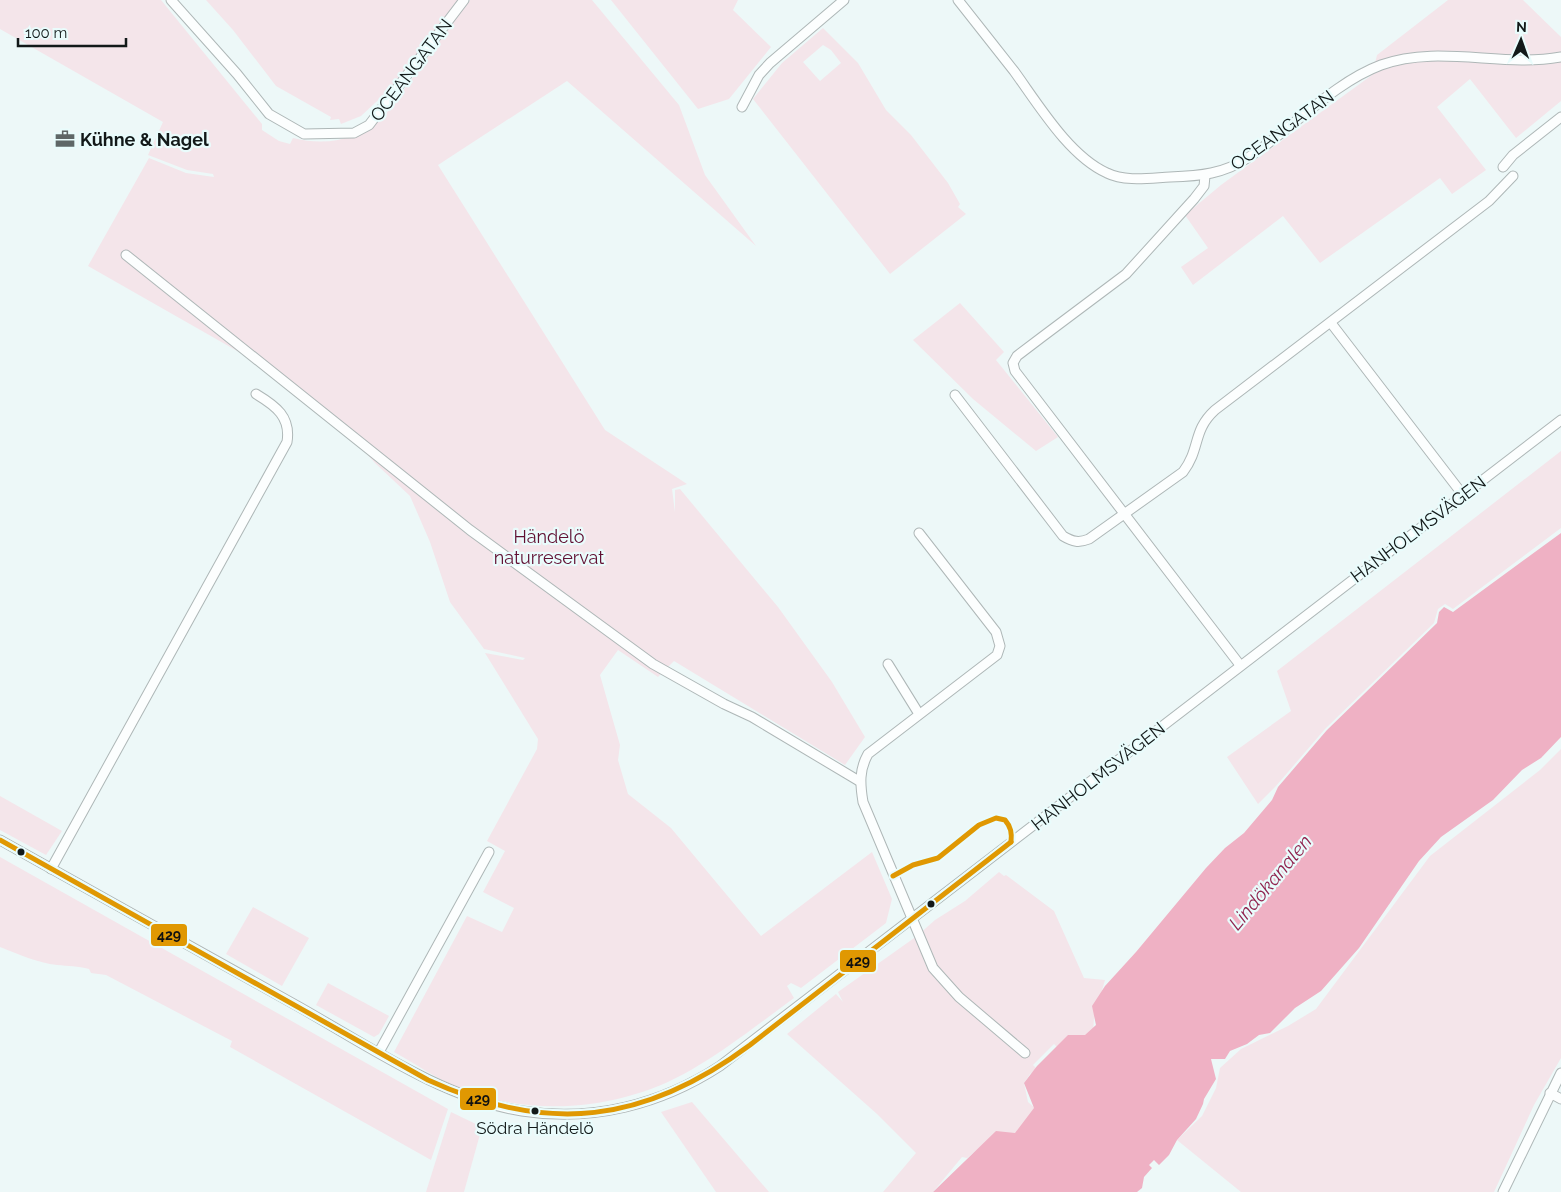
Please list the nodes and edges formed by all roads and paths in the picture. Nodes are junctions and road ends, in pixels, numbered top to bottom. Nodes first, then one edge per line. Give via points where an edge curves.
1 (171, 0) edge
2 (464, 0) edge
3 (844, 0) edge
4 (958, 0) edge
5 (1561, 57) edge
6 (742, 107) dead end
7 (1561, 117) edge
8 (1503, 166) dead end
9 (1205, 176) junction
10 (1513, 176) dead end
11 (126, 255) dead end
12 (1331, 323) junction
13 (256, 394) dead end
14 (956, 395) dead end
15 (1561, 420) edge
16 (1463, 495) junction
17 (1124, 514) junction
18 (919, 533) dead end
19 (888, 664) dead end
20 (1240, 665) junction
21 (919, 714) junction
22 (859, 781) junction
23 (0, 840) edge
24 (489, 852) dead end
25 (51, 869) junction
26 (911, 920) junction
27 (379, 1052) junction
28 (1025, 1053) dead end
29 (1561, 1073) edge
30 (1550, 1093) junction
31 (1561, 1099) edge
32 (1503, 1192) edge

1 - 2 street, OCEANGATAN via 269,114 304,134 354,133 369,125
3 - 6 street via 770,63 759,75
4 - 9 street, OCEANGATAN via 1051,122 1088,163 1108,174 1131,178
5 - 9 street, OCEANGATAN via 1518,61 1427,56 1383,64 1354,77 1239,164
7 - 8 street via 1512,155
9 - 17 street via 1204,186 1194,199 1126,274 1012,363
10 - 12 street via 1489,200
11 - 22 street via 470,530 653,664 752,716
12 - 16 street
12 - 17 street via 1205,419 1192,460 1183,472
13 - 25 street via 282,413 287,423 287,442
14 - 17 street via 1071,541 1089,539
15 - 16 street, HANHOLMSVÄGEN
16 - 20 street, HANHOLMSVÄGEN
17 - 20 street
18 - 21 street via 996,632 1000,646 997,655
19 - 21 street
20 - 26 street, HANHOLMSVÄGEN
21 - 22 street via 868,754
22 - 26 street via 863,802
23 - 25 street, HANHOLMSVÄGEN
24 - 27 street
25 - 27 street, HANHOLMSVÄGEN
26 - 27 street, HANHOLMSVÄGEN via 720,1066 678,1090 630,1107 578,1114 535,1113 499,1107 460,1094
26 - 28 street via 933,968 959,997
29 - 30 street
30 - 31 street
30 - 32 street

